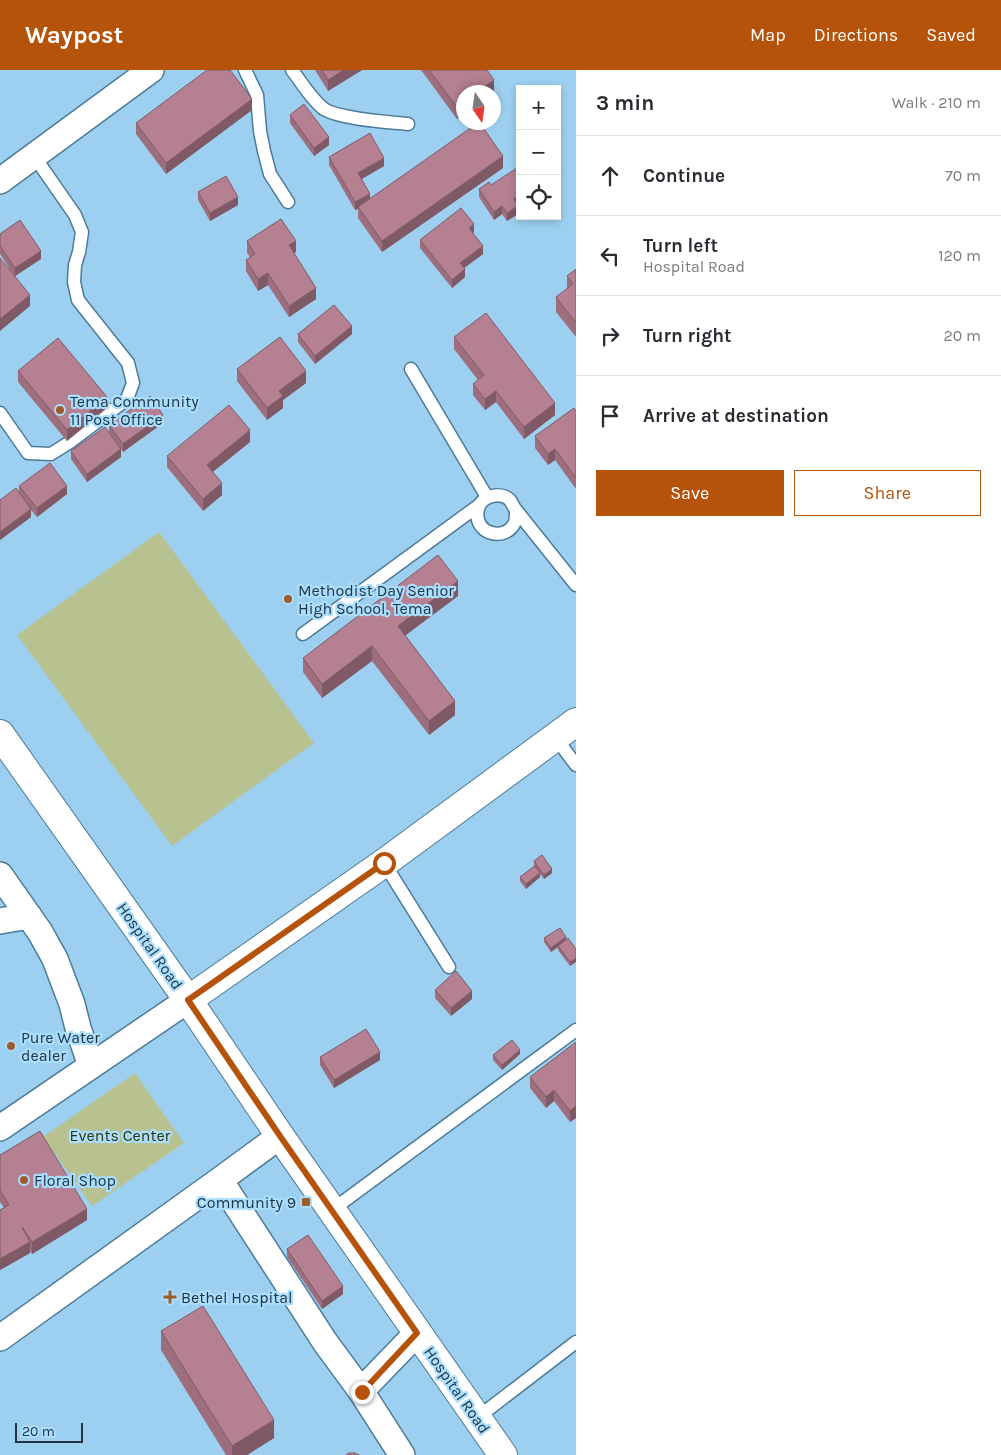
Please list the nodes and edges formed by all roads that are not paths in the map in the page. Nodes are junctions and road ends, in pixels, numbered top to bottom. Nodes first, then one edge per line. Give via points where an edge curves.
1 (245, 70) edge
2 (292, 70) edge
3 (148, 71) edge
4 (408, 124) dead end
5 (34, 156) junction
6 (0, 181) edge
7 (288, 202) dead end
8 (411, 369) dead end
9 (0, 413) edge
10 (482, 502) junction
11 (516, 510) junction
12 (576, 585) edge
13 (303, 634) dead end
14 (566, 730) edge
15 (0, 734) edge
16 (576, 764) edge
17 (384, 863) junction
18 (0, 875) edge
19 (29, 916) junction
20 (0, 920) edge
21 (449, 967) dead end
22 (188, 1000) junction
23 (576, 1030) edge
24 (91, 1066) junction
25 (0, 1128) edge
26 (280, 1136) junction
27 (220, 1180) junction
28 (332, 1210) junction
29 (417, 1333) junction
30 (0, 1338) edge
31 (576, 1342) edge
32 (362, 1392) junction
33 (477, 1418) junction
34 (402, 1455) edge
35 (503, 1455) edge

1 - 7 lane via 257,95 260,130 270,174
2 - 4 lane via 312,97 336,115
3 - 5 street
5 - 6 street
5 - 9 lane via 75,215 82,232 74,274 78,300 128,363 133,383 127,399 51,454 28,453
8 - 10 lane
10 - 11 lane via 499,495 510,500
10 - 11 lane via 477,518 483,529 494,534 506,532 515,523
10 - 13 lane
11 - 12 lane
14 - 16 lane
14 - 17 main road
15 - 22 main road, Hospital Road
17 - 21 lane
17 - 22 main road
18 - 19 street
19 - 20 street
19 - 24 street via 55,959
22 - 24 street
22 - 26 main road, Hospital Road
23 - 28 lane
24 - 25 street
26 - 27 street
26 - 28 main road, Hospital Road
27 - 30 street
27 - 32 street via 325,1342
28 - 29 main road, Hospital Road
29 - 32 street
29 - 33 main road, Hospital Road
31 - 33 lane
32 - 34 street
33 - 35 main road, Hospital Road

